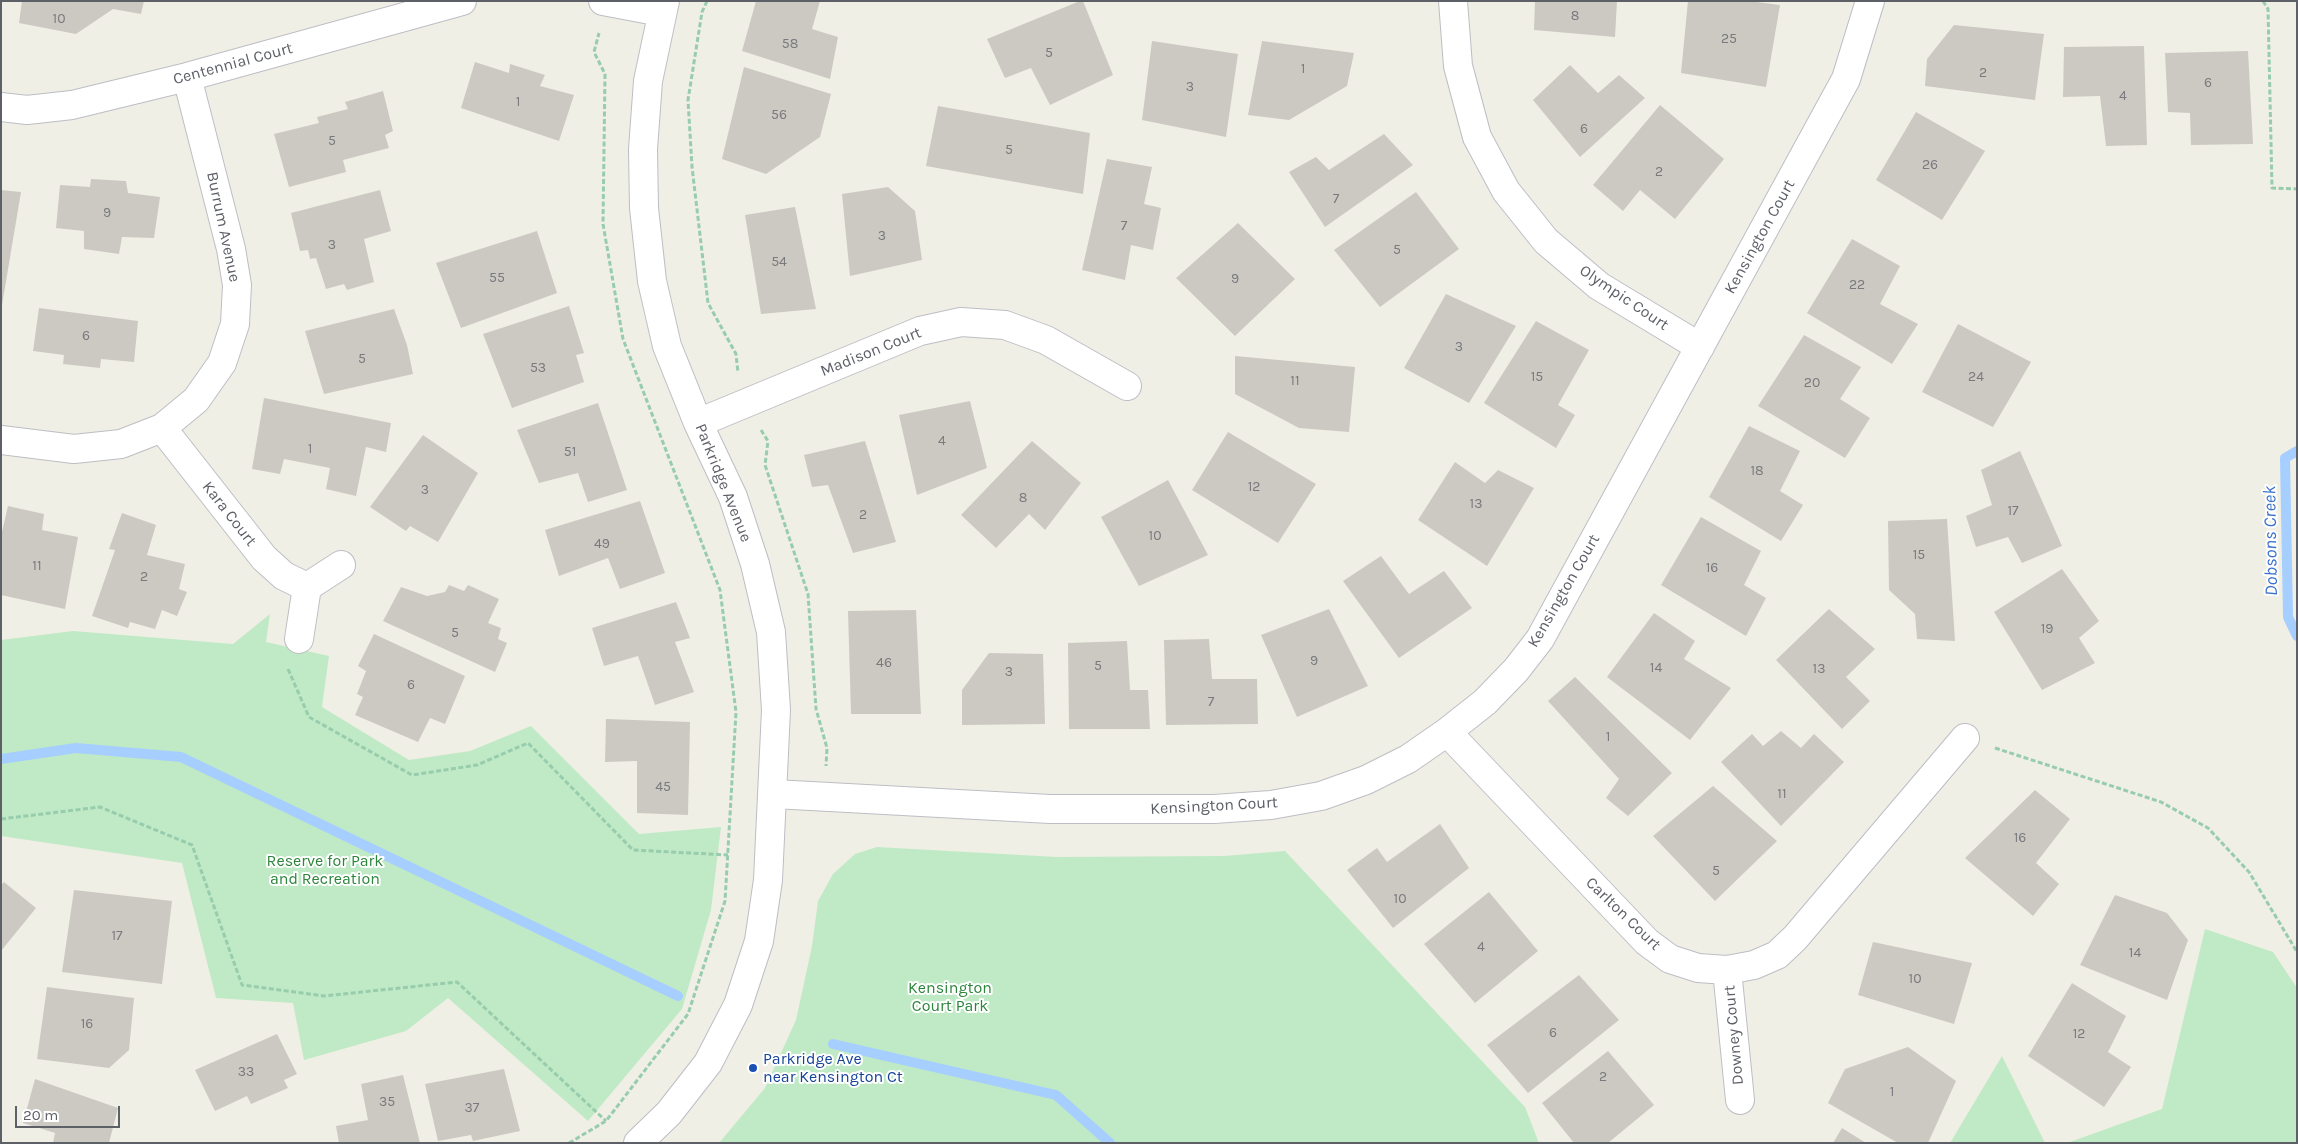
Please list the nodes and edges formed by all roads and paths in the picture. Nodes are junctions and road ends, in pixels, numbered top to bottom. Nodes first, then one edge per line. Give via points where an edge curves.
1 (462, 1) edge
2 (707, 1) edge
3 (1453, 1) edge
4 (1870, 1) edge
5 (2263, 1) edge
6 (605, 2) edge
7 (663, 7) edge
8 (187, 77) junction
9 (1, 107) edge
10 (2297, 189) edge
11 (1700, 347) junction
12 (1127, 386) dead end
13 (743, 405) junction
14 (698, 424) junction
15 (162, 428) junction
16 (1, 440) edge
17 (341, 565) dead end
18 (306, 587) junction
19 (299, 639) dead end
20 (286, 665) dead end
21 (1447, 732) junction
22 (1965, 738) joint
23 (774, 794) junction
24 (1, 819) edge
25 (728, 855) junction
26 (2297, 952) edge
27 (1727, 970) junction
28 (1740, 1100) dead end
29 (606, 1121) junction
30 (569, 1143) edge
31 (638, 1143) edge

1 - 8 street, Centennial Court
2 - 13 path via 702,12 688,100 692,167 708,303 736,354
3 - 11 street, Olympic Court via 1458,66 1474,128 1506,191 1546,241 1599,286
4 - 11 street, Kensington Court via 1846,79
5 - 10 path via 2268,9 2272,188
6 - 7 street
6 - 25 path via 594,52 605,74 603,224 623,339 720,590 736,712
7 - 14 street, Parkridge Avenue via 648,81 643,149 644,208 652,281 667,346
8 - 9 street, Centennial Court via 72,105 27,110
8 - 15 street, Burrum Avenue via 231,249 237,285 235,324 222,363 202,392
11 - 21 street, Kensington Court via 1540,639 1485,702
12 - 13 street, Madison Court via 1046,340 1005,325 961,322 920,330
13 - 14 street, Madison Court
14 - 23 street, Parkridge Avenue via 732,497 755,564 771,632 776,710
15 - 16 street, Burrum Avenue via 120,444 74,449
15 - 18 street, Kara Court via 264,558 284,576
17 - 18 street
18 - 19 street
20 - 25 path via 309,717 412,775 477,765 528,743 633,850
21 - 23 street, Kensington Court via 1408,759 1366,780 1321,796 1271,805 1214,809 1050,809
21 - 27 street, Carlton Court via 1647,942 1670,959 1698,968
22 - 26 path via 2161,802 2208,828 2249,872
22 - 27 street, Carlton Court via 1795,938 1777,955 1754,965
23 - 31 street, Parkridge Avenue via 768,880 759,941 738,1005 708,1063 669,1113
24 - 29 path via 100,807 192,846 242,985 324,996 457,982
25 - 29 path via 725,901 688,1014
27 - 28 street, Downey Court
29 - 30 path

